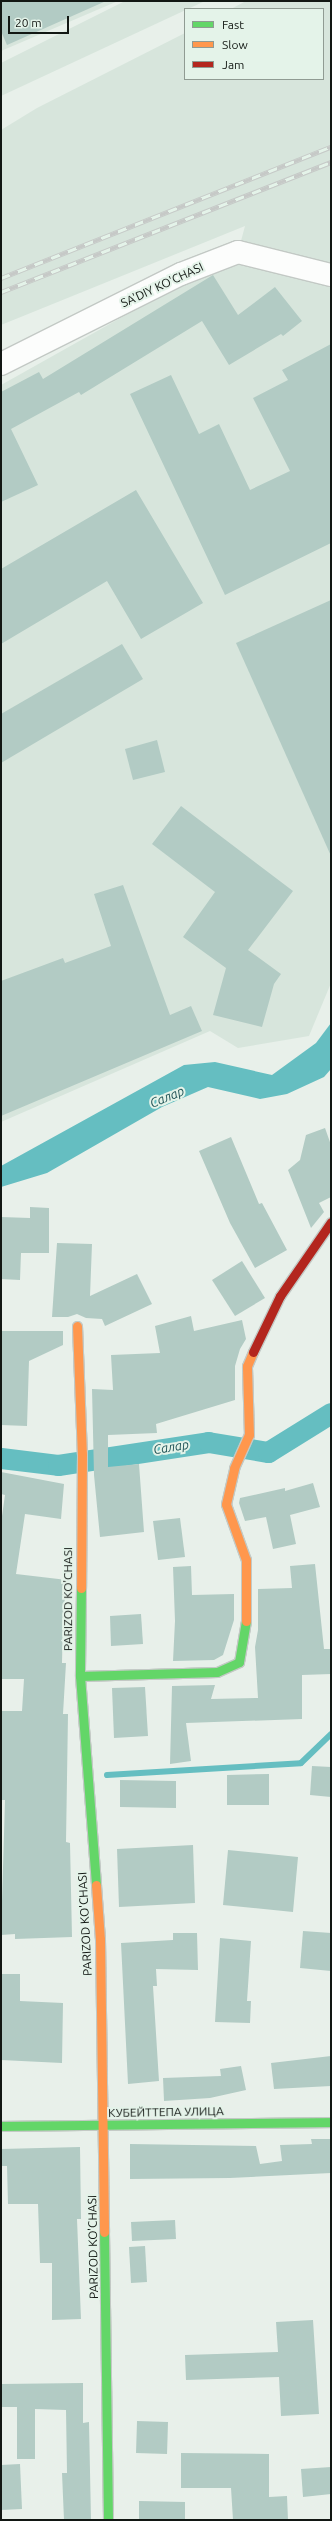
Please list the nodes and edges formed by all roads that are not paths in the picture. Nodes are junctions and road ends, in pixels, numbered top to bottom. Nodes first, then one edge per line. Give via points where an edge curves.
1 (331, 274) edge
2 (1, 364) edge
3 (331, 1222) edge
4 (77, 1326) dead end
5 (80, 1676) junction
6 (331, 2122) edge
7 (103, 2124) junction
8 (1, 2126) edge
9 (108, 2520) edge

1 - 2 street, SA'DIY KO'CHASI via 238,252 181,274
3 - 5 street via 280,1296 247,1366 249,1435 234,1468 226,1504 246,1560 246,1630 239,1662 217,1672
4 - 5 street, PARIZOD KO'CHASI via 82,1454
5 - 7 street, PARIZOD KO'CHASI via 100,1939
6 - 7 street, КУБЕЙТТЕПА УЛИЦА
7 - 8 street, КУБЕЙТТЕПА УЛИЦА
7 - 9 street, PARIZOD KO'CHASI

